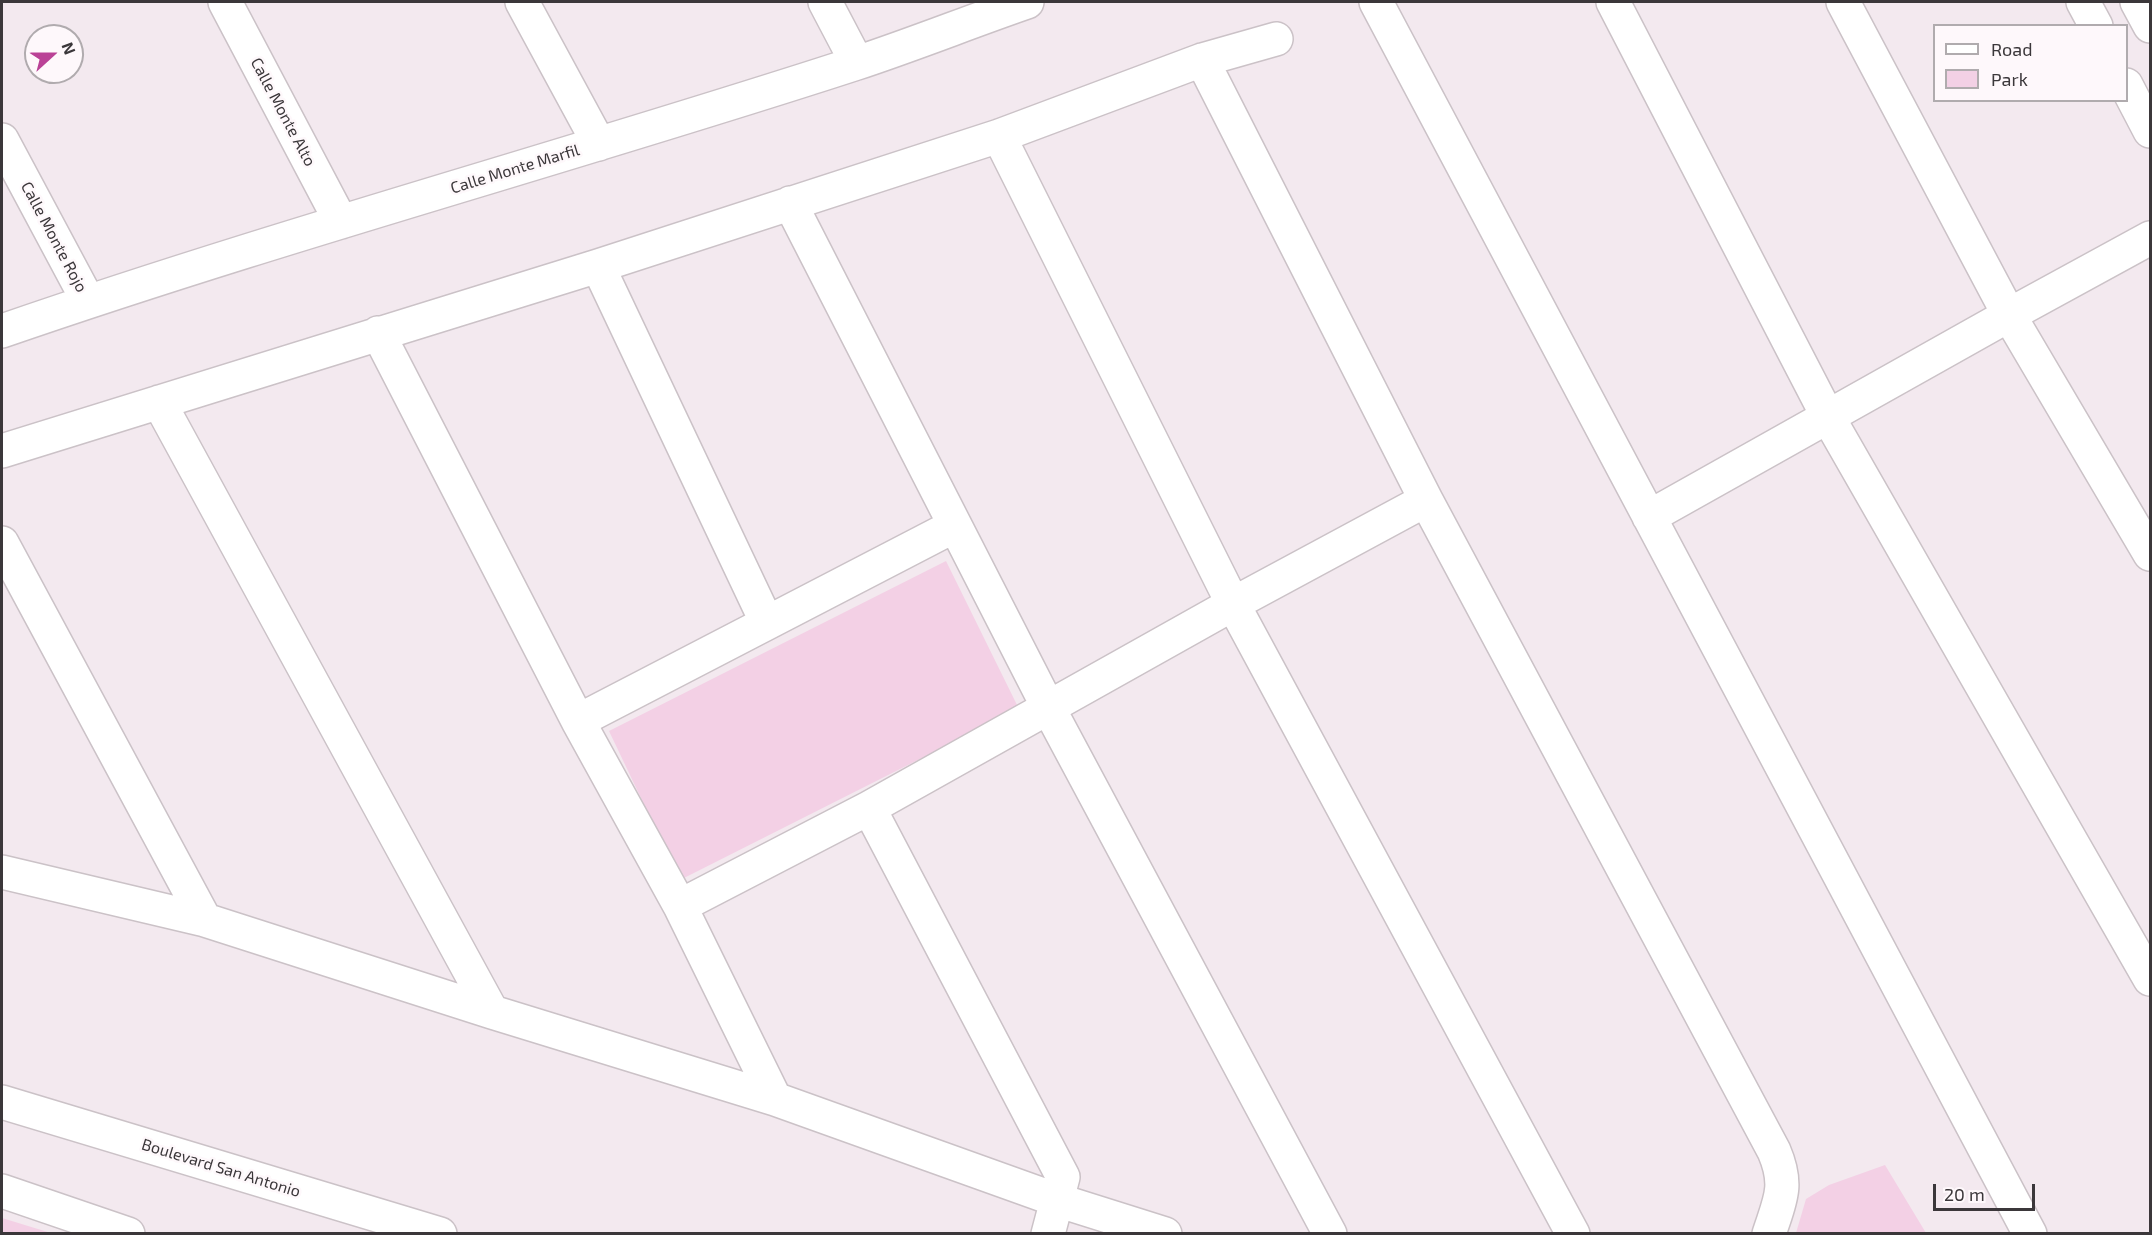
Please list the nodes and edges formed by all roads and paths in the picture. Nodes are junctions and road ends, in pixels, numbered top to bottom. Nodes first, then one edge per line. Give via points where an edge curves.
1 (225, 2) edge
2 (522, 2) edge
3 (825, 2) edge
4 (1027, 2) edge
5 (1376, 2) edge
6 (1613, 2) edge
7 (1843, 2) edge
8 (2083, 2) edge
9 (2137, 2) edge
10 (2095, 24) edge
11 (2151, 26) edge
12 (1276, 39) dead end
13 (1202, 60) junction
14 (857, 63) junction
15 (2128, 87) edge
16 (2151, 131) edge
17 (999, 136) junction
18 (2, 140) edge
19 (599, 144) junction
20 (790, 203) junction
21 (341, 222) junction
22 (2151, 238) edge
23 (598, 266) junction
24 (88, 301) junction
25 (2009, 315) junction
26 (2, 331) edge
27 (378, 333) junction
28 (159, 402) junction
29 (1828, 417) junction
30 (2, 451) edge
31 (1426, 501) junction
32 (1649, 517) junction
33 (954, 525) junction
34 (2, 543) edge
35 (2151, 554) edge
36 (1233, 604) junction
37 (767, 623) junction
38 (1048, 707) junction
39 (578, 721) junction
40 (869, 808) junction
41 (2, 872) edge
42 (680, 906) junction
43 (205, 920) junction
44 (2151, 979) edge
45 (492, 1012) junction
46 (775, 1099) junction
47 (2, 1102) edge
48 (2, 1191) edge
49 (1057, 1200) junction
50 (128, 1233) edge
51 (440, 1233) edge
52 (1048, 1233) edge
53 (1165, 1233) edge
54 (1330, 1233) edge
55 (1573, 1233) edge
56 (1769, 1233) edge
57 (2030, 1233) edge

1 - 21 street, Calle Monte Alto
2 - 19 street
3 - 14 street
4 - 14 street, Calle Monte Marfil
5 - 32 street
6 - 29 street
7 - 25 street
8 - 10 street
9 - 11 street
12 - 13 street
13 - 17 street
13 - 31 street
14 - 19 street, Calle Monte Marfil
15 - 16 street
17 - 20 street
17 - 36 street
18 - 24 street, Calle Monte Rojo
19 - 21 street, Calle Monte Marfil
20 - 23 street
20 - 33 street
21 - 24 street, Calle Monte Marfil
22 - 25 street
23 - 27 street
23 - 37 street
24 - 26 street, Calle Monte Marfil
25 - 29 street
25 - 35 street
27 - 28 street
27 - 39 street
28 - 30 street
28 - 45 street
29 - 32 street
29 - 44 street
31 - 36 street
31 - 56 street via 1782,1168 1782,1194
32 - 57 street
33 - 37 street
33 - 38 street
34 - 43 street
36 - 38 street
36 - 55 street
37 - 39 street
38 - 40 street
38 - 54 street
39 - 42 street
40 - 42 street
40 - 49 street via 1063,1177
41 - 43 street
42 - 46 street
43 - 45 street
45 - 46 street
46 - 49 street
47 - 51 street, Boulevard San Antonio
48 - 50 street
49 - 52 street
49 - 53 street

